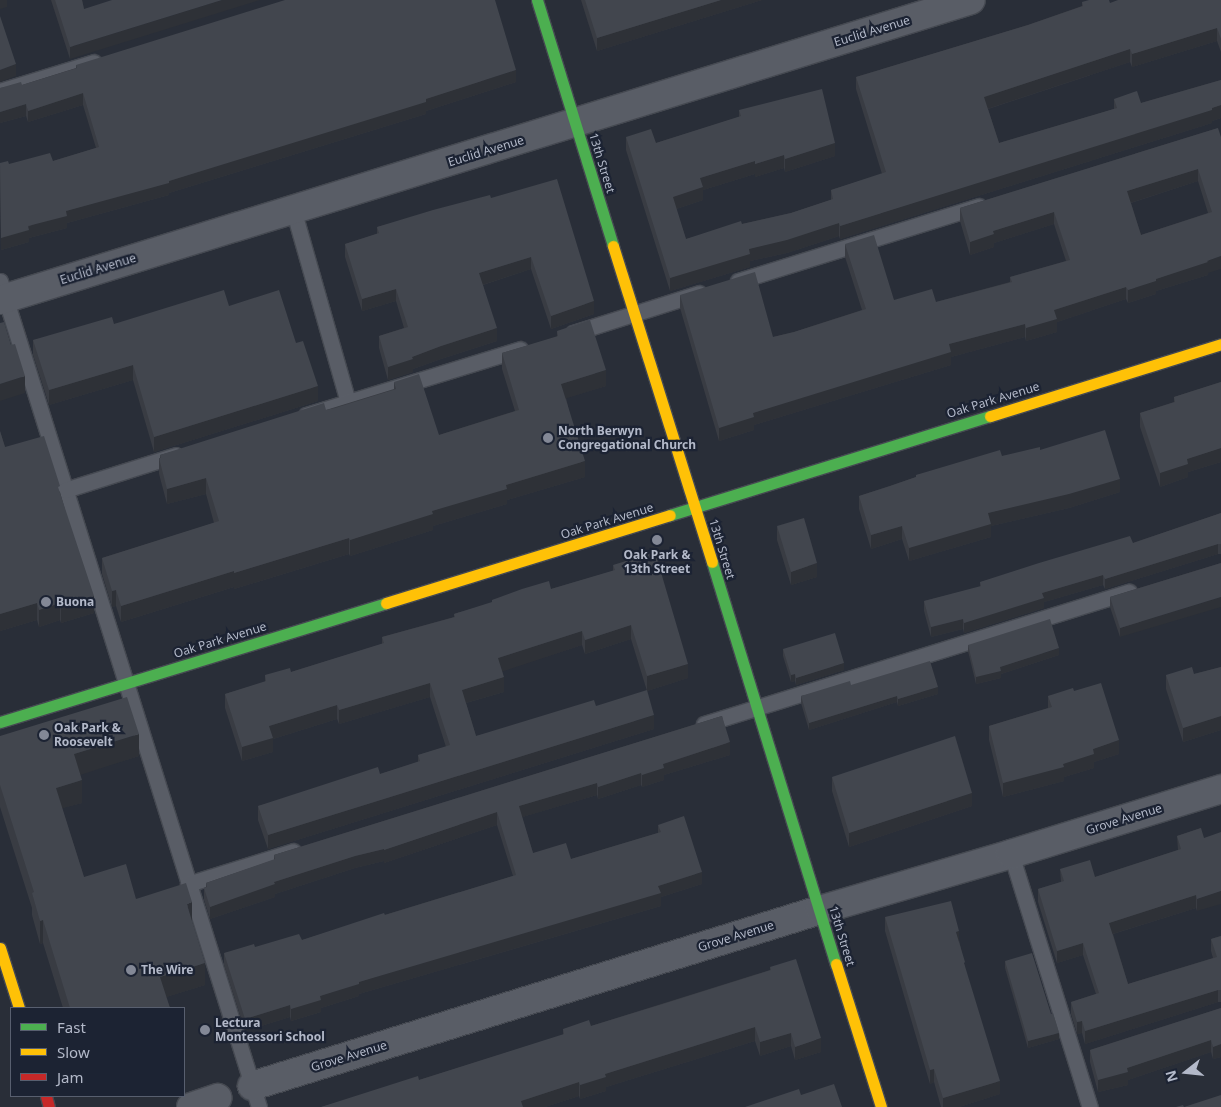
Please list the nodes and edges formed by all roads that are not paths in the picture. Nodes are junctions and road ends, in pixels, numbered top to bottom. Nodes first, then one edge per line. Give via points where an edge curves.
1 (538, 0) edge
2 (971, 0) edge
3 (104, 59) edge
4 (0, 91) edge
5 (576, 123) junction
6 (993, 202) edge
7 (293, 209) junction
8 (2, 293) edge
9 (635, 314) junction
10 (555, 338) edge
11 (536, 344) edge
12 (1221, 344) edge
13 (348, 402) junction
14 (291, 419) edge
15 (188, 452) edge
16 (65, 490) junction
17 (695, 508) junction
18 (1145, 587) edge
19 (125, 683) junction
20 (757, 707) junction
21 (0, 722) edge
22 (687, 729) edge
23 (1221, 789) edge
24 (310, 846) edge
25 (1011, 854) junction
26 (188, 884) junction
27 (820, 910) junction
28 (0, 948) edge
29 (18, 1007) edge
30 (1093, 1051) edge
31 (1075, 1057) junction
32 (256, 1097) edge
33 (218, 1098) dead end
34 (191, 1107) edge
35 (881, 1107) edge
36 (1090, 1107) edge

1 - 5 street, 13th Street
2 - 5 street, Euclid Avenue
3 - 4 lane
5 - 7 street, Euclid Avenue
5 - 9 street, 13th Street
6 - 9 lane
7 - 8 street, Euclid Avenue
7 - 13 lane
8 - 16 lane
9 - 10 lane
9 - 17 street, 13th Street
11 - 13 lane
12 - 17 street, Oak Park Avenue
13 - 14 lane
15 - 16 lane
16 - 19 lane
17 - 19 street, Oak Park Avenue
17 - 20 street, 13th Street
18 - 20 lane
19 - 21 street, Oak Park Avenue
19 - 26 lane
20 - 22 lane
20 - 27 street, 13th Street
23 - 25 street, Grove Avenue
24 - 26 lane
25 - 27 street, Grove Avenue
25 - 31 lane
26 - 32 lane
27 - 32 street, Grove Avenue
27 - 35 street, 13th Street
28 - 29 street
30 - 31 lane
31 - 36 lane
33 - 34 street

